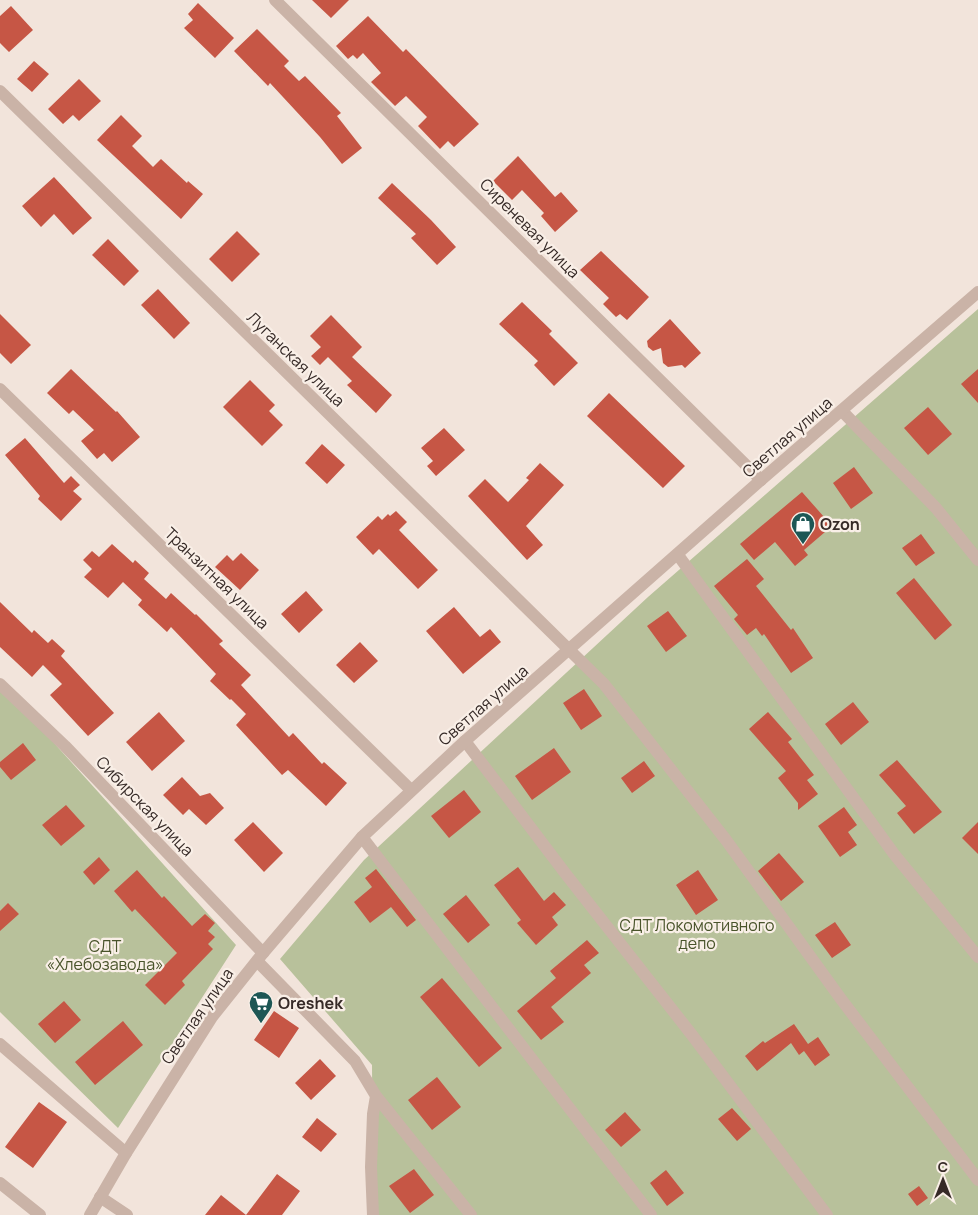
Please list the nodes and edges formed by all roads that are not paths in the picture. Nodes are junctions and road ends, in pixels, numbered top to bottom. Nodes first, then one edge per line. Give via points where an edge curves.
1 (275, 0) edge
2 (0, 91) edge
3 (978, 292) edge
4 (0, 389) edge
5 (842, 411) junction
6 (761, 480) junction
7 (678, 555) junction
8 (978, 560) edge
9 (570, 650) junction
10 (0, 684) edge
11 (465, 741) junction
12 (411, 790) junction
13 (362, 837) junction
14 (260, 957) junction
15 (978, 957) edge
16 (0, 1044) edge
17 (376, 1096) junction
18 (126, 1153) junction
19 (978, 1180) edge
20 (0, 1183) edge
21 (100, 1197) junction
22 (40, 1215) edge
23 (90, 1215) edge
24 (127, 1215) edge
25 (373, 1215) edge
26 (470, 1215) edge
27 (651, 1215) edge
28 (827, 1215) edge

1 - 6 street, Сиреневая улица
2 - 9 street, Луганская улица
3 - 5 street, Светлая улица
4 - 12 street, Транзитная улица
5 - 6 street, Светлая улица
5 - 8 street via 936,508
6 - 7 street, Светлая улица
7 - 9 street, Светлая улица
7 - 15 street via 894,854
9 - 11 street, Светлая улица
9 - 19 street, Луганская улица via 604,684 726,840
10 - 14 street, Сибирская улица via 65,746
11 - 12 street, Светлая улица
11 - 28 street
12 - 13 street, Светлая улица
13 - 14 street, Светлая улица
13 - 27 street
14 - 17 street, Сибирская улица via 355,1061
14 - 18 street, Светлая улица via 212,1017
16 - 18 street
17 - 25 street via 371,1167
17 - 26 street, Сибирская улица
18 - 21 street, Светлая улица
20 - 22 street
21 - 23 street, Светлая улица
21 - 24 street

